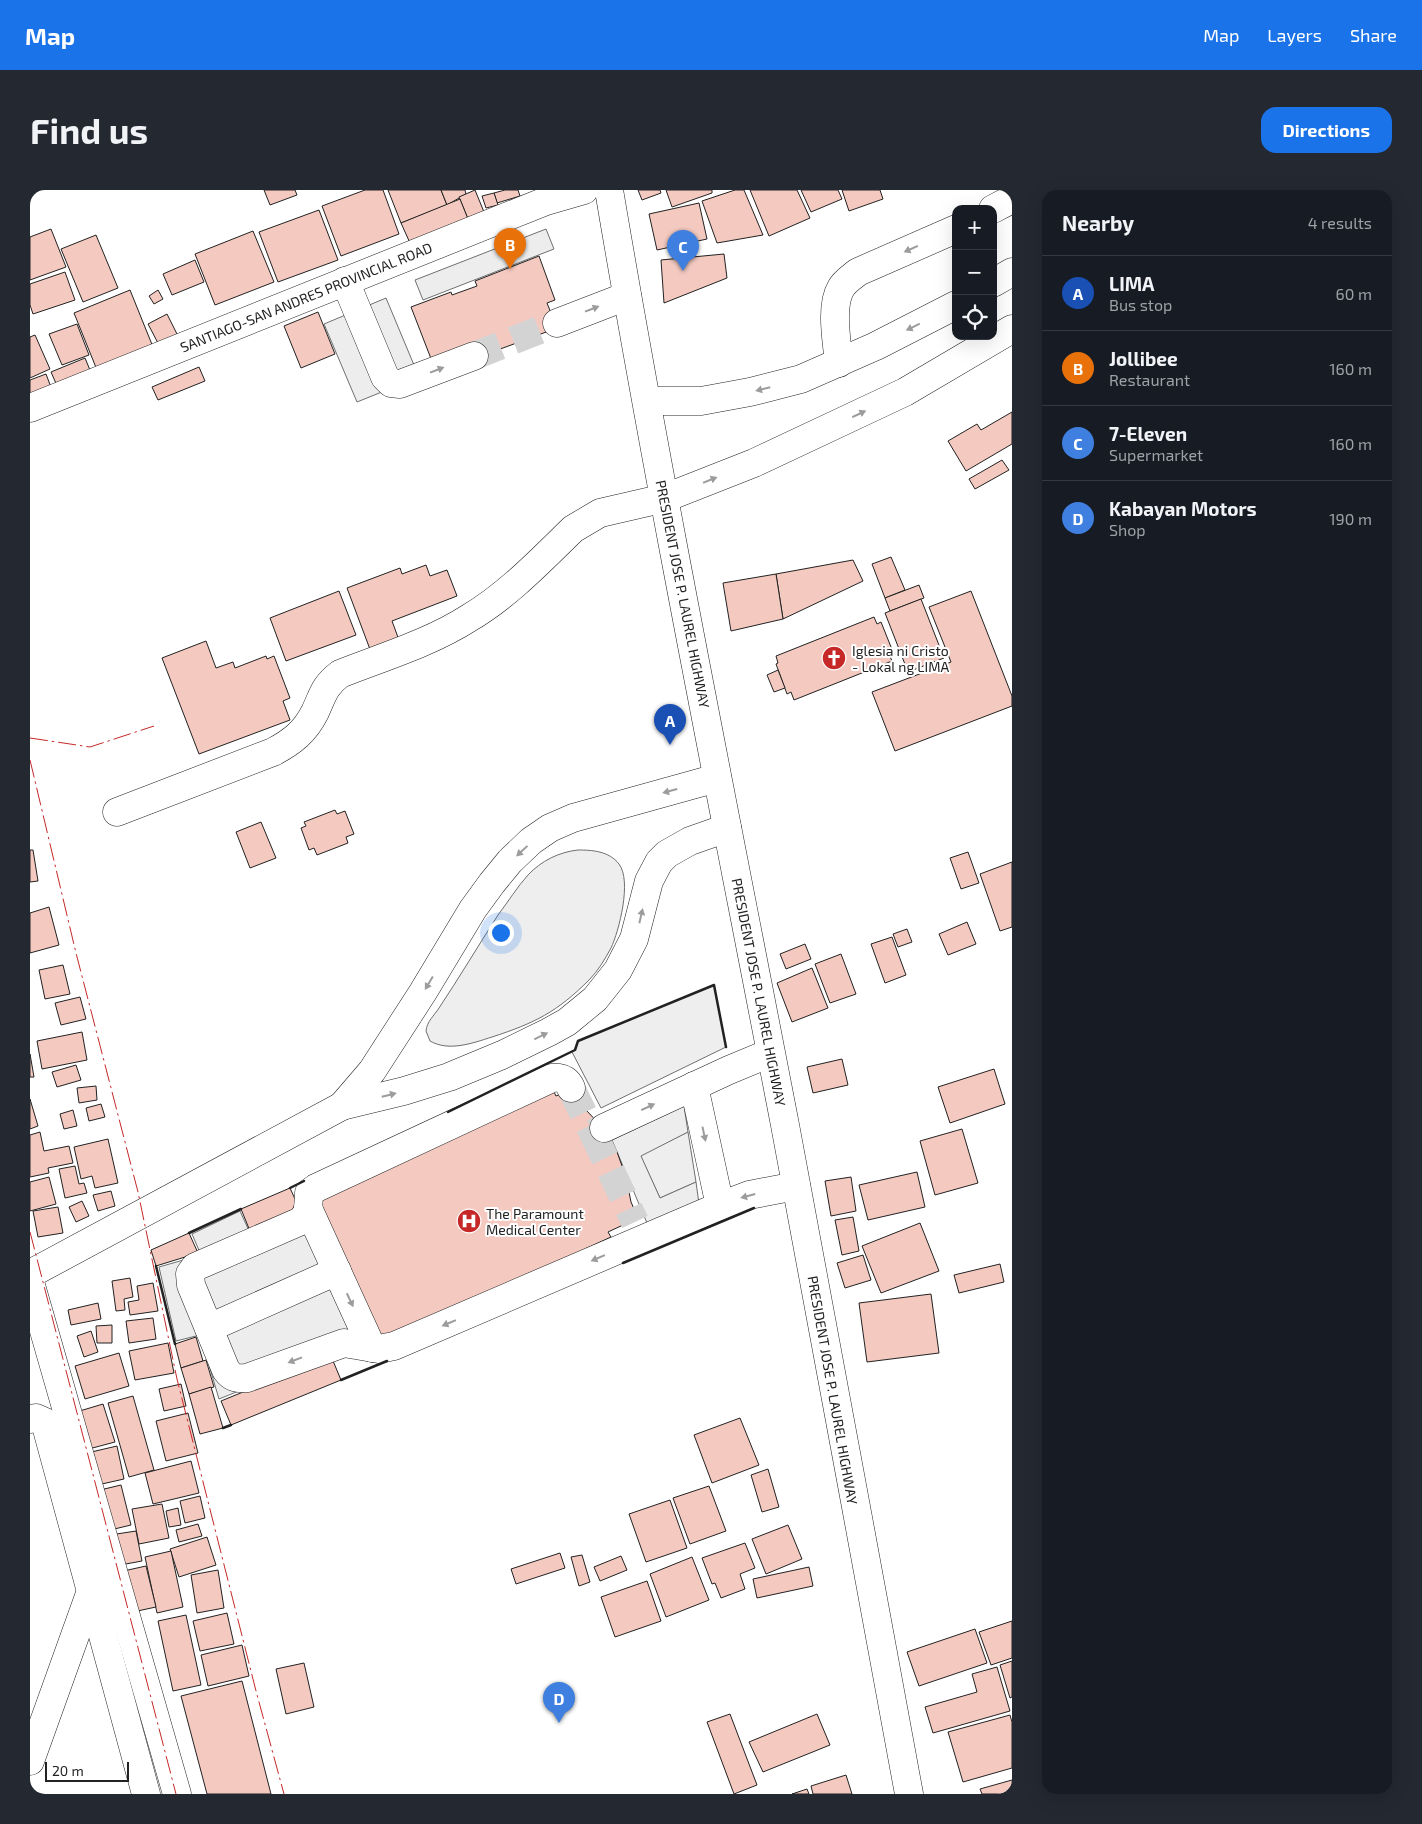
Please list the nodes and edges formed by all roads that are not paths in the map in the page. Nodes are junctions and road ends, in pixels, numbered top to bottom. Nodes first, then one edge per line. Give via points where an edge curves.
1 (584, 190) edge
2 (609, 190) edge
3 (1012, 199) edge
4 (997, 207) edge
5 (952, 231) edge
6 (1012, 272) edge
7 (345, 281) junction
8 (997, 281) edge
9 (627, 296) junction
10 (952, 306) edge
11 (557, 323) tunnel mouth
12 (1012, 329) edge
13 (474, 356) tunnel mouth
14 (838, 362) junction
15 (647, 401) junction
16 (30, 408) edge
17 (665, 498) junction
18 (717, 778) junction
19 (117, 812) dead end
20 (727, 828) junction
21 (770, 1053) junction
22 (694, 1086) junction
23 (571, 1088) tunnel mouth
24 (342, 1106) junction
25 (604, 1128) tunnel mouth
26 (796, 1186) junction
27 (720, 1206) junction
28 (308, 1208) junction
29 (337, 1271) junction
30 (30, 1274) edge
31 (30, 1282) edge
32 (209, 1328) junction
33 (372, 1348) junction
34 (30, 1419) edge
35 (91, 1591) junction
36 (30, 1761) edge
37 (146, 1794) edge
38 (177, 1794) edge
39 (908, 1794) edge

1 - 7 main road, SANTIAGO-SAN ANDRES PROVINCIAL ROAD via 546,201
2 - 9 main road, PRESIDENT JOSE P. LAUREL HIGHWAY
3 - 4 main road
5 -> 14 main road via 858,272 846,281 836,304
6 - 8 main road
7 -> 13 main road via 385,377 391,383 400,384
7 - 16 main road, SANTIAGO-SAN ANDRES PROVINCIAL ROAD
11 -> 9 main road
9 - 15 main road, PRESIDENT JOSE P. LAUREL HIGHWAY
10 -> 14 main road
17 -> 12 main road via 754,462 906,392
14 -> 15 main road via 802,379 724,398
15 - 17 main road, PRESIDENT JOSE P. LAUREL HIGHWAY
17 - 18 main road, PRESIDENT JOSE P. LAUREL HIGHWAY
17 - 19 main road via 600,513 587,520 470,618 429,640 340,674 329,682 304,728 291,742 273,752
18 - 20 main road, PRESIDENT JOSE P. LAUREL HIGHWAY
18 -> 24 main road via 573,818 550,828 532,841 510,861 473,910 372,1071
20 - 21 main road, PRESIDENT JOSE P. LAUREL HIGHWAY
24 -> 20 main road via 404,1092 449,1077 549,1032 578,1013 608,985 627,954 639,925 649,881 659,862 678,847
21 - 22 main road
21 - 26 main road, PRESIDENT JOSE P. LAUREL HIGHWAY
25 -> 22 main road
22 -> 27 main road
23 - 28 main road via 566,1080 552,1078 316,1188 310,1193
24 - 30 main road
26 -> 27 main road via 750,1195
26 - 39 main road, PRESIDENT JOSE P. LAUREL HIGHWAY
27 -> 33 main road via 639,1230 394,1346
28 - 29 main road
28 - 32 main road via 301,1221 191,1271 190,1285
29 - 32 main road
29 -> 33 main road
31 - 38 main road
33 -> 32 main road via 344,1344 240,1379 226,1370
34 - 35 main road via 45,1422
35 - 36 main road
35 - 37 main road

